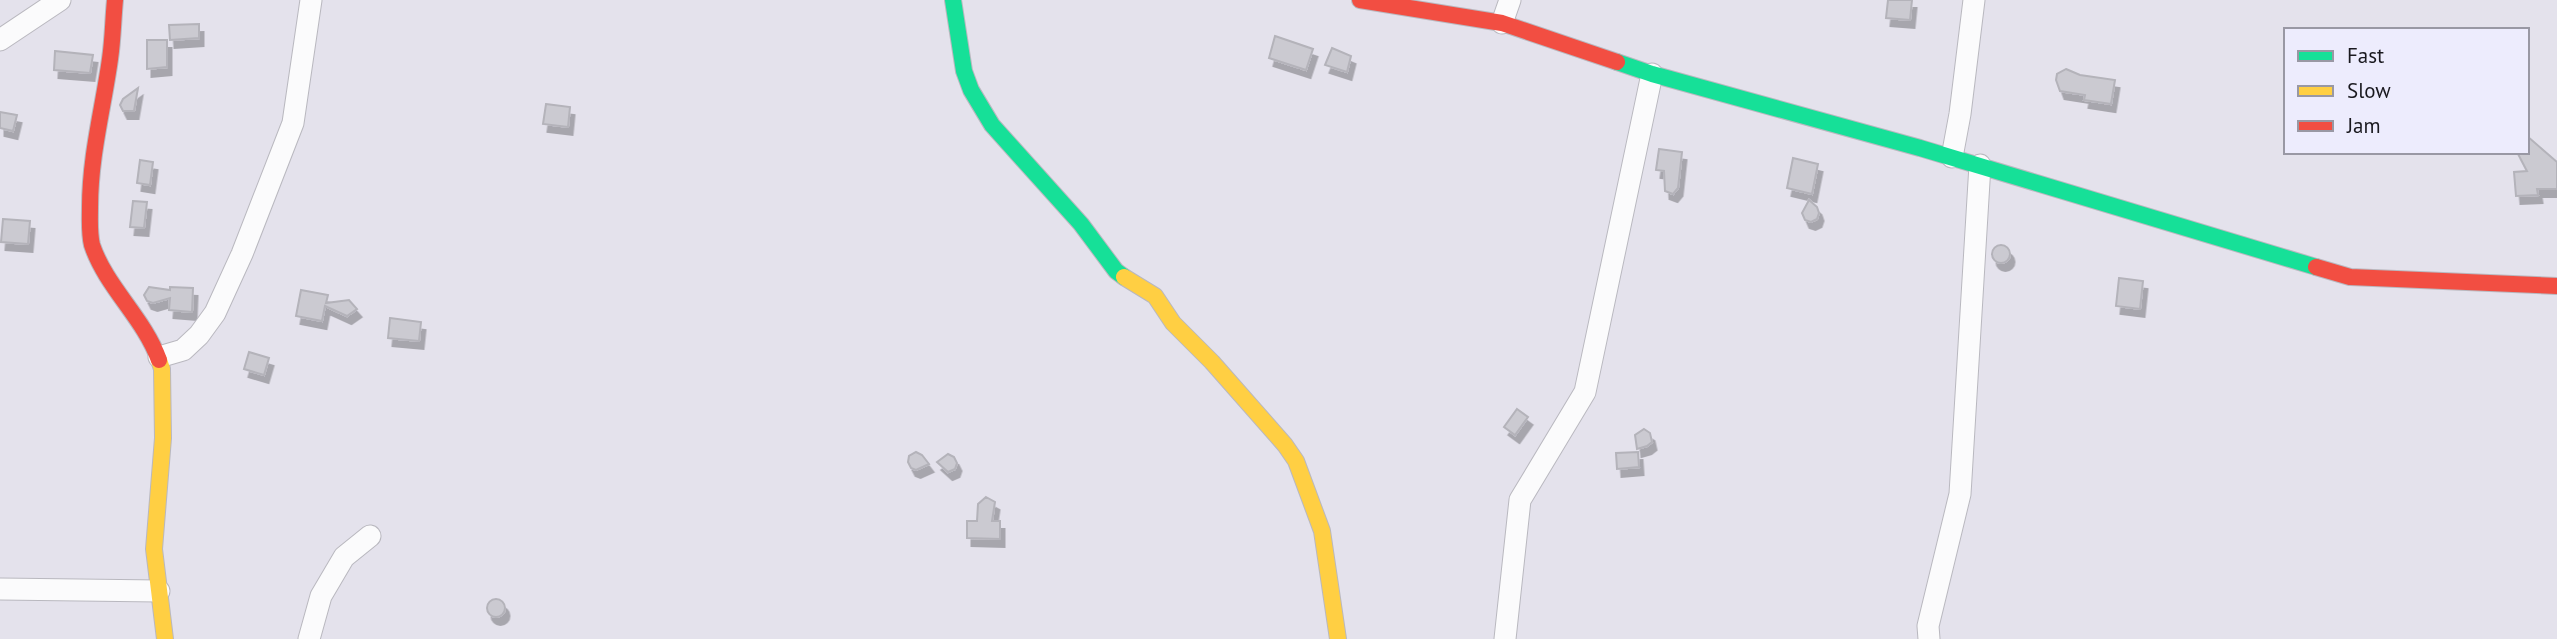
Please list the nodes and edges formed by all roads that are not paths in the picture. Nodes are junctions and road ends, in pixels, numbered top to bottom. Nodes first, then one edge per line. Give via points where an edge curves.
1 (60, 0) edge
2 (115, 0) edge
3 (311, 0) edge
4 (953, 0) edge
5 (1360, 0) edge
6 (1510, 0) edge
7 (1974, 0) edge
8 (40, 6) edge
9 (1502, 23) junction
10 (0, 40) edge
11 (1652, 74) junction
12 (1952, 157) junction
13 (1980, 166) junction
14 (2557, 286) edge
15 (159, 357) junction
16 (370, 536) dead end
17 (0, 589) edge
18 (159, 591) junction
19 (165, 639) edge
20 (309, 639) edge
21 (1338, 639) edge
22 (1505, 639) edge
23 (1929, 639) edge

1 - 8 street
2 - 15 street via 95,140 90,235 105,271
3 - 15 street via 293,122 242,254 215,313 199,335 183,351
4 - 21 street via 964,71 992,125 1082,224 1116,271 1155,296 1173,323 1296,461 1322,531
5 - 9 street
6 - 9 street
7 - 12 street
8 - 10 street
9 - 11 street
11 - 12 street
11 - 22 street via 1585,392 1520,500
12 - 13 street
13 - 14 street via 2350,277
13 - 23 street via 1960,494 1928,626
15 - 18 street via 163,438 154,549
16 - 20 street via 344,557 321,596
17 - 18 street
18 - 19 street

